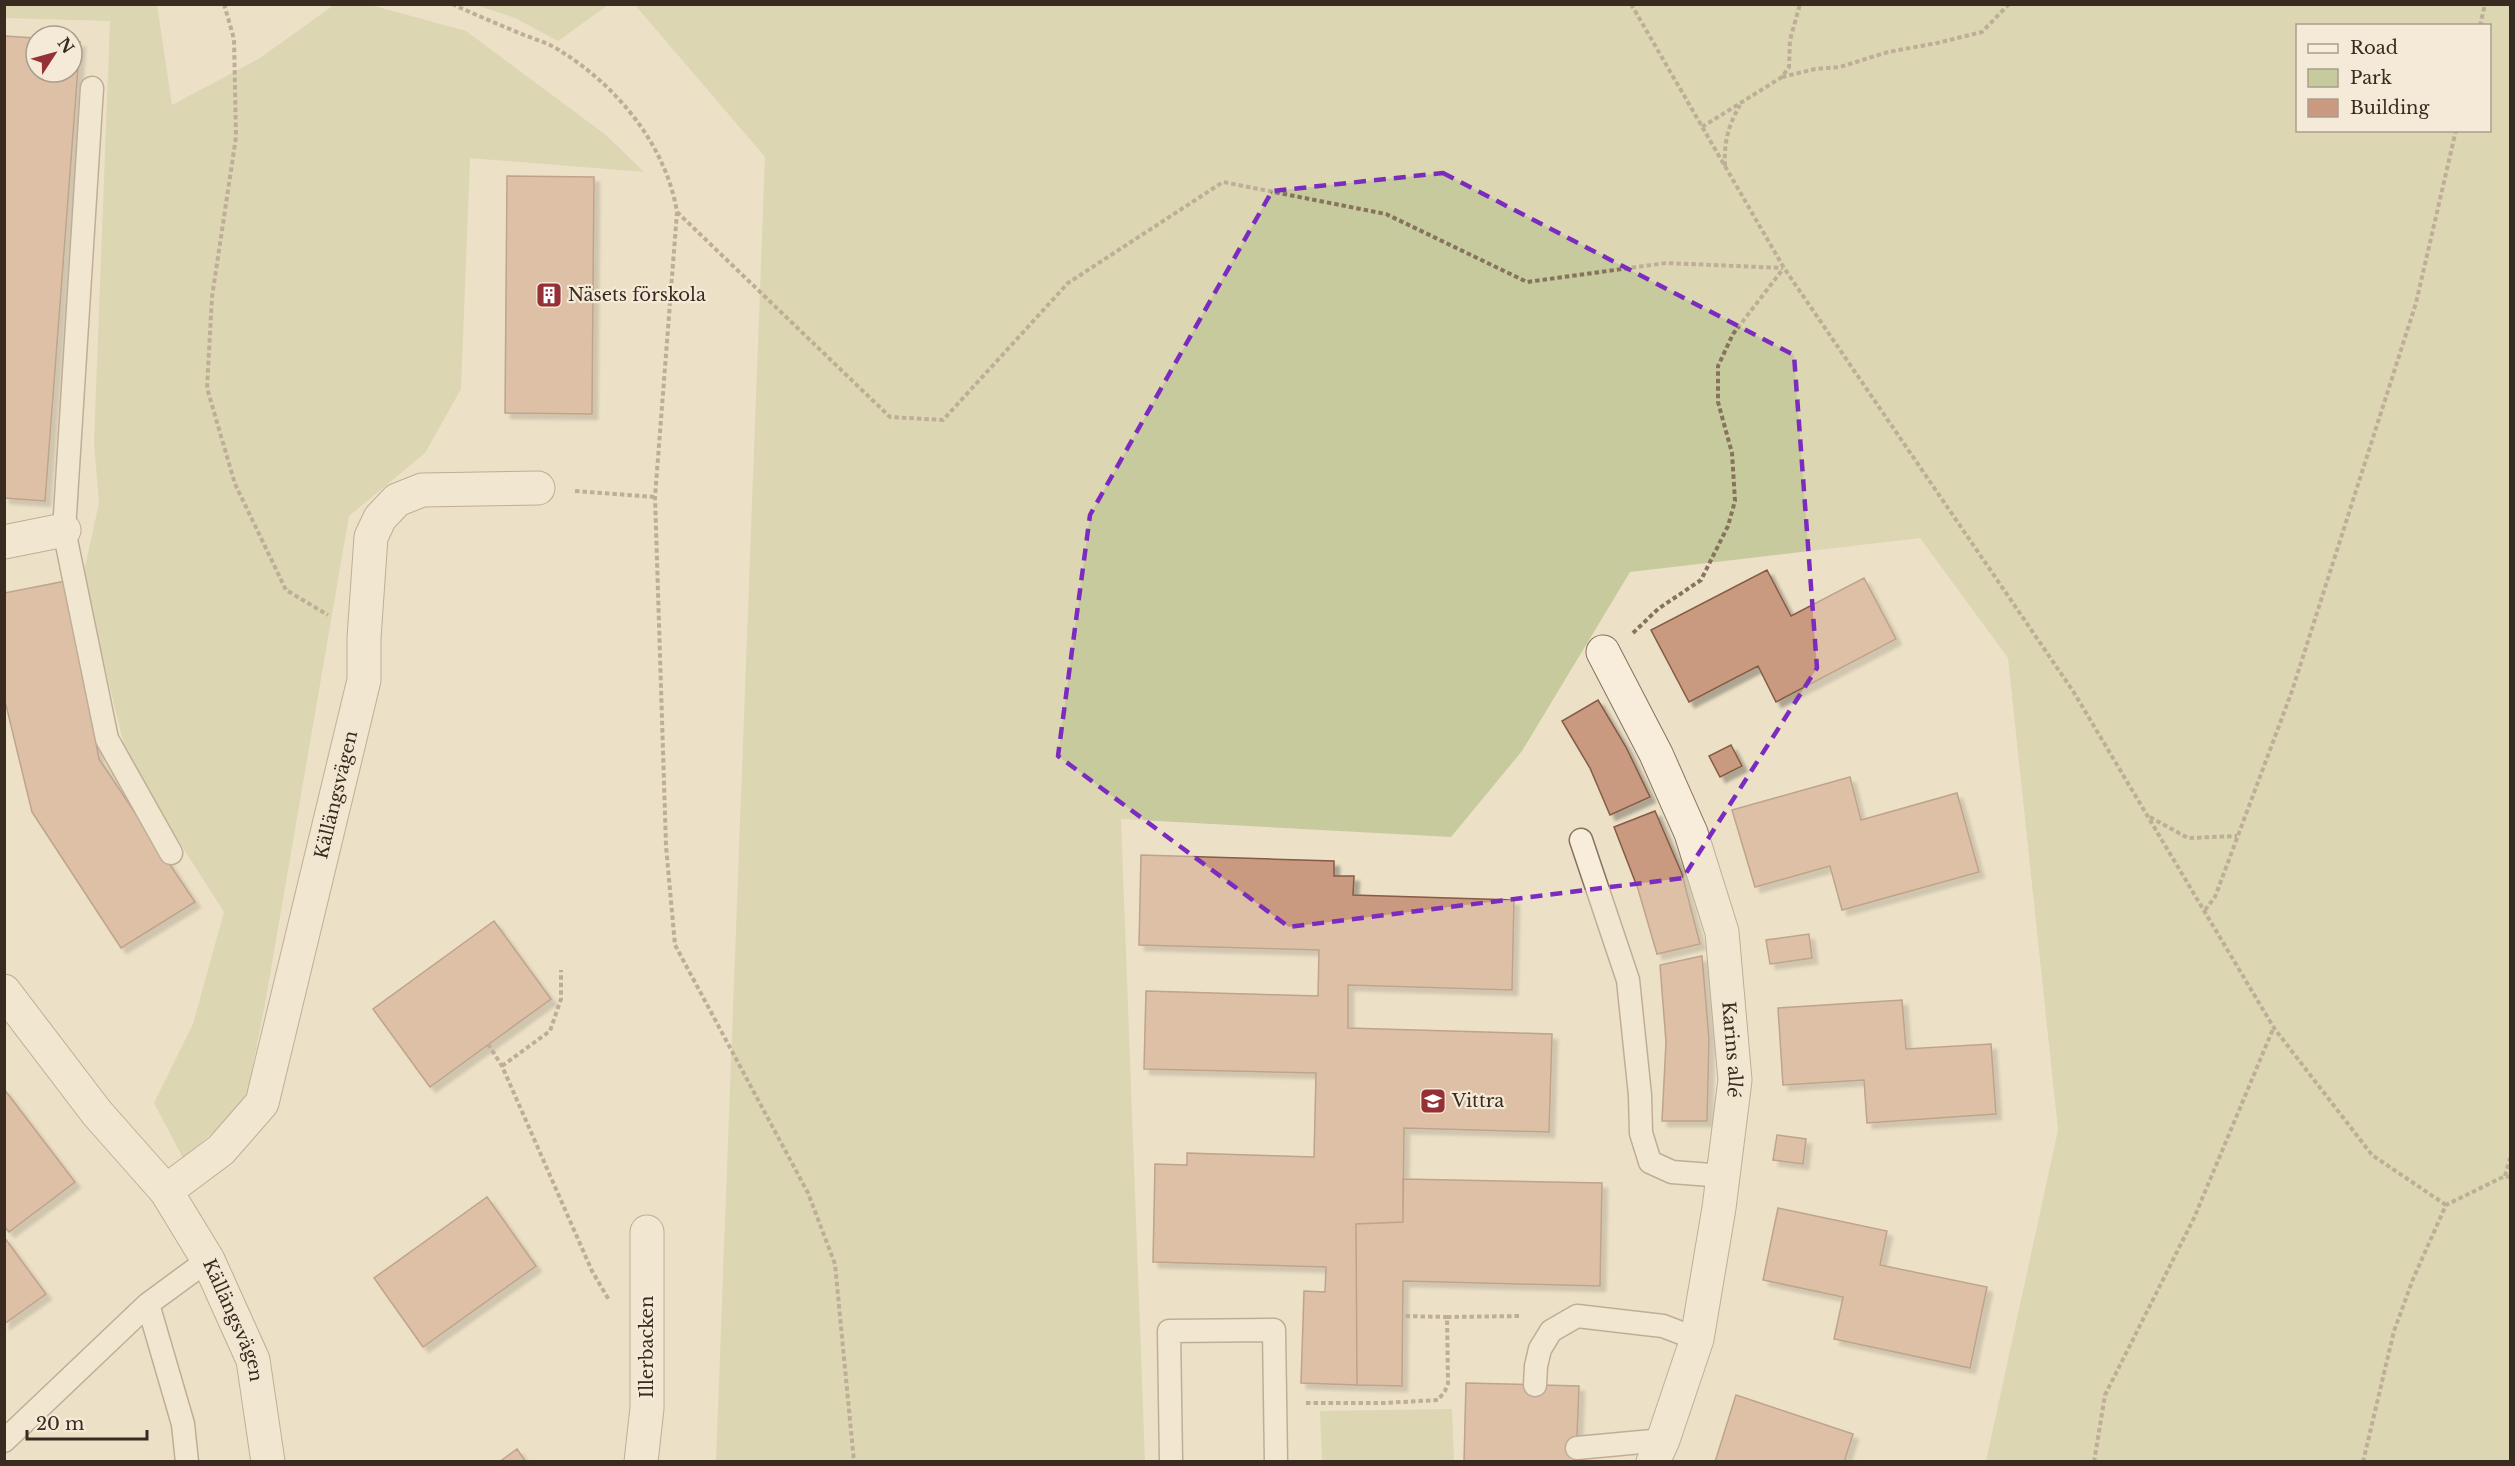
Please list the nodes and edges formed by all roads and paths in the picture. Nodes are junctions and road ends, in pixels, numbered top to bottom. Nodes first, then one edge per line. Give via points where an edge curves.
1 (224, 4) edge
2 (452, 4) edge
3 (1631, 4) edge
4 (1800, 4) edge
5 (2009, 4) edge
6 (2485, 4) edge
7 (2480, 24) edge
8 (1782, 77) junction
9 (92, 88) dead end
10 (1741, 103) junction
11 (1702, 127) junction
12 (2456, 132) edge
13 (1725, 167) junction
14 (677, 212) junction
15 (1784, 268) junction
16 (538, 488) joint
17 (655, 497) junction
18 (64, 530) junction
19 (4, 542) edge
20 (364, 638) junction
21 (1603, 652) joint
22 (2149, 816) junction
23 (2236, 836) junction
24 (1581, 840) dead end
25 (171, 853) dead end
26 (2205, 910) junction
27 (561, 970) dead end
28 (4, 991) edge
29 (2274, 1028) junction
30 (488, 1044) dead end
31 (502, 1066) junction
32 (2511, 1158) edge
33 (1724, 1176) junction
34 (2508, 1177) edge
35 (166, 1191) junction
36 (2446, 1205) junction
37 (647, 1232) dead end
38 (208, 1260) junction
39 (148, 1304) junction
40 (1402, 1316) dead end
41 (1577, 1316) junction
42 (647, 1317) junction
43 (1447, 1317) junction
44 (1697, 1339) junction
45 (1534, 1385) dead end
46 (1275, 1404) junction
47 (4, 1441) edge
48 (1577, 1448) dead end
49 (1658, 1451) edge
50 (187, 1461) edge
51 (268, 1461) edge
52 (641, 1461) edge
53 (854, 1461) edge
54 (1171, 1461) edge
55 (1276, 1461) edge
56 (2094, 1461) edge
57 (2363, 1461) edge

1 - 20 path via 234,39 236,137 212,297 207,388 236,484 286,590
2 - 14 path via 561,50 609,89 635,118 658,156
3 - 11 path
4 - 8 path via 1790,40 1789,67
5 - 8 path via 1982,32
6 - 7 path
8 - 10 path
9 - 18 lane
10 - 11 path
10 - 13 path via 1728,126
11 - 13 path
12 - 23 path via 2416,303 2292,691
13 - 15 path
14 - 15 path via 890,417 943,420 1068,283 1223,182 1386,214 1527,282 1666,262
14 - 17 path
15 - 21 path via 1733,334 1719,366 1718,402 1732,453 1735,501 1728,526 1701,580
15 - 22 path via 2073,691
16 - 17 path
16 - 20 street, Källängsvägen via 422,490 397,500 380,518 371,537
17 - 53 path via 666,846 675,945 808,1193 835,1264
18 - 19 street
18 - 25 lane via 107,739
20 - 35 street, Källängsvägen via 364,680 262,1103 221,1150
21 - 33 street, Karins allé via 1656,754 1691,833 1722,932 1735,1080
22 - 23 path via 2188,838
22 - 26 path
23 - 26 path via 2215,897
24 - 33 lane via 1628,980 1641,1133 1650,1162 1672,1172
26 - 29 path
27 - 31 path via 561,999 550,1031
28 - 35 street, Källängsvägen via 97,1113
29 - 36 path via 2372,1155
29 - 56 path via 2194,1218 2105,1395
30 - 31 path
31 - 42 path via 592,1271 612,1305
32 - 34 path
33 - 44 street, Karins allé
34 - 36 path
35 - 38 street, Källängsvägen
36 - 57 path via 2394,1331
37 - 42 street, Illerbacken
38 - 39 lane
38 - 51 street, Källängsvägen via 253,1360
39 - 47 lane
39 - 50 lane via 183,1424
40 - 43 path
41 - 43 path
41 - 44 lane via 1663,1326
41 - 45 lane via 1551,1331 1540,1349
42 - 52 street, Illerbacken via 647,1407
43 - 46 path via 1448,1383 1438,1400
44 - 49 street, Karins allé
46 - 54 lane via 1274,1330 1169,1331
46 - 55 lane
48 - 49 lane

